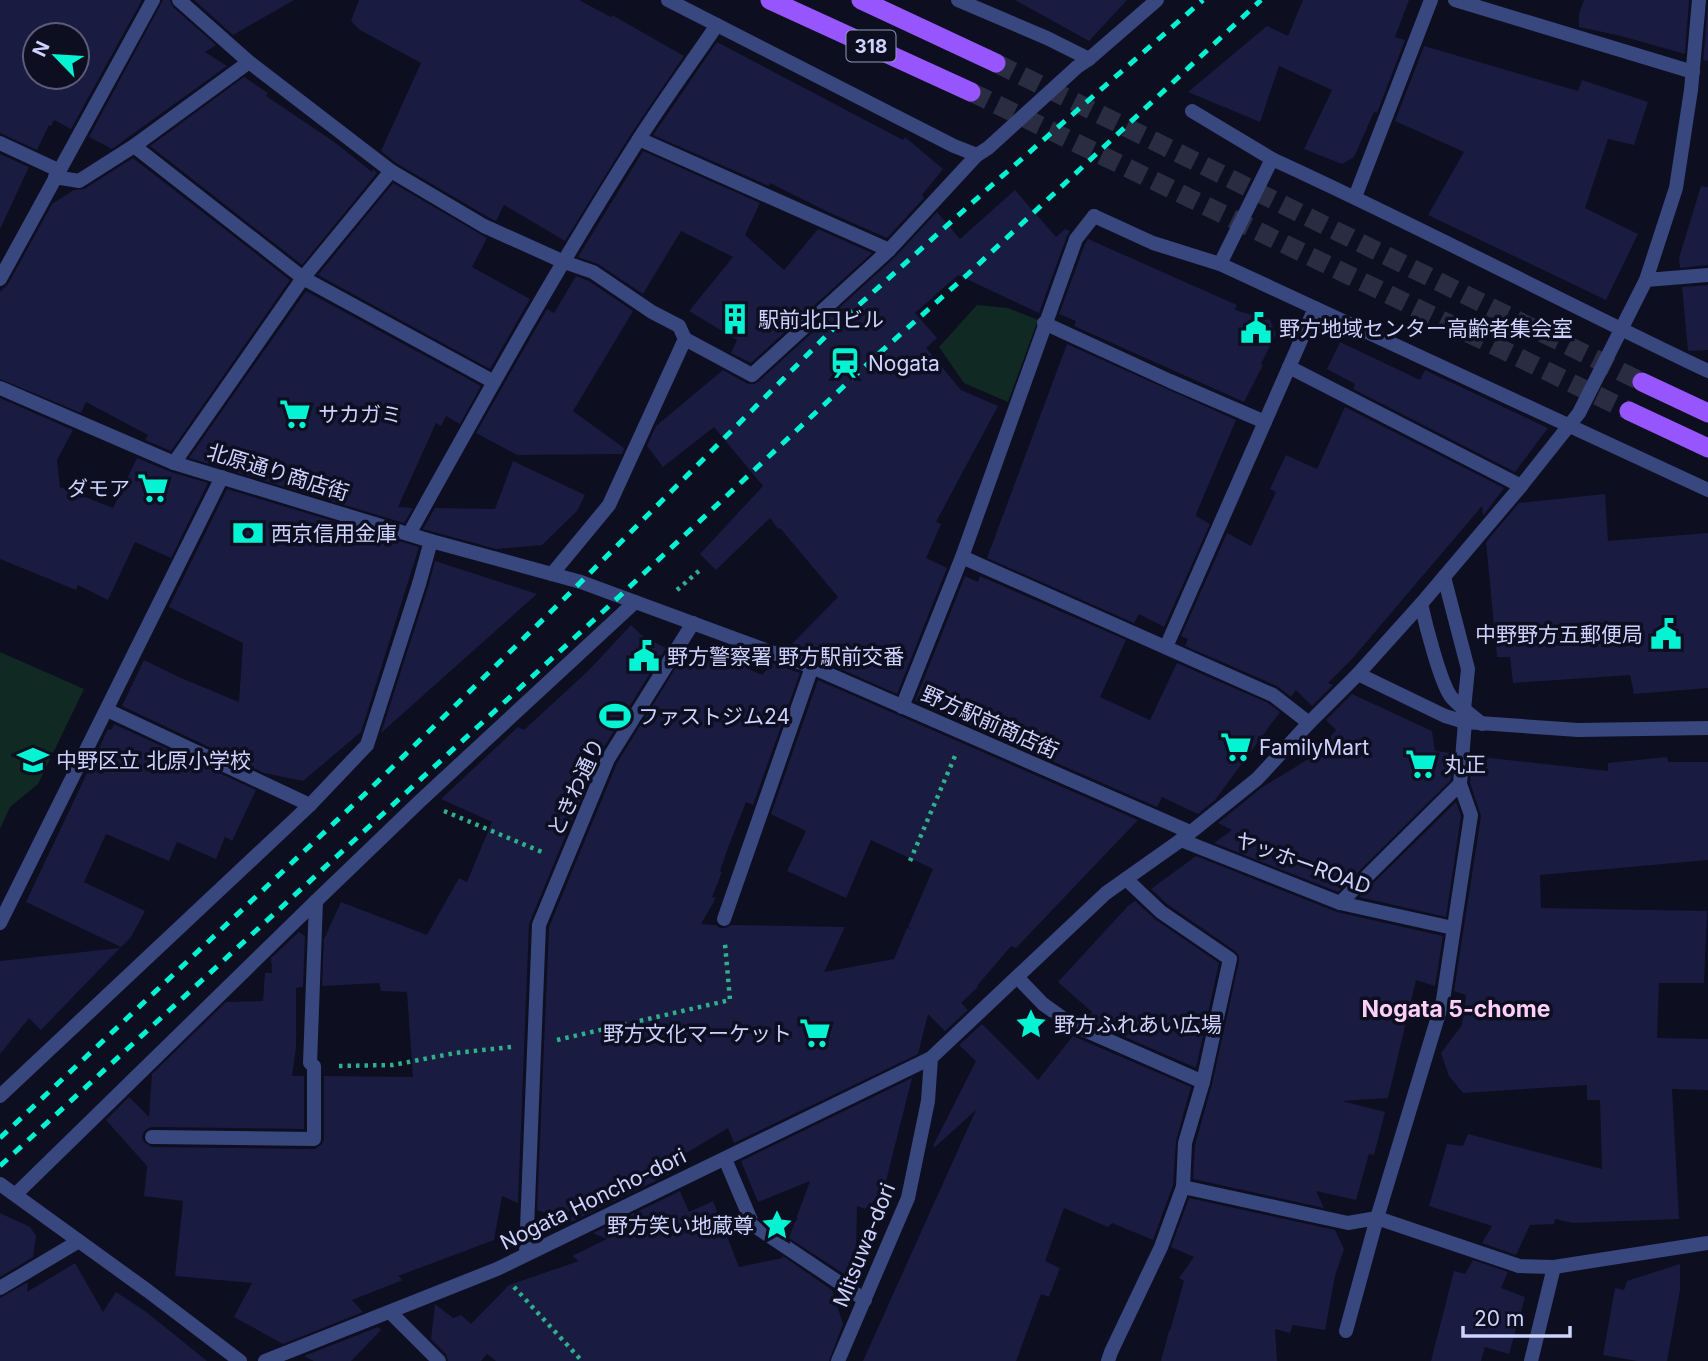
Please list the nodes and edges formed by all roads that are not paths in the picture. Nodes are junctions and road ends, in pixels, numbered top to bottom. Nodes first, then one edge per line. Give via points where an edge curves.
1 (153, 0) edge
2 (179, 0) edge
3 (668, 0) edge
4 (770, 0) edge
5 (860, 0) edge
6 (958, 0) edge
7 (1157, 0) edge
8 (1431, 0) edge
9 (1455, 0) edge
10 (1699, 0) edge
11 (717, 25) junction
12 (1089, 59) junction
13 (249, 62) junction
14 (996, 63) tunnel mouth
15 (1693, 72) junction
16 (971, 92) tunnel mouth
17 (1192, 111) dead end
18 (639, 139) junction
19 (0, 143) edge
20 (134, 146) junction
21 (978, 155) junction
22 (1272, 159) junction
23 (391, 171) junction
24 (57, 173) junction
25 (1355, 197) junction
26 (889, 250) junction
27 (564, 262) junction
28 (1220, 264) junction
29 (1708, 275) edge
30 (303, 278) junction
31 (0, 279) edge
32 (1646, 280) junction
33 (1315, 308) junction
34 (1044, 323) junction
35 (1620, 329) junction
36 (685, 339) junction
37 (1289, 368) junction
38 (1708, 371) edge
39 (494, 382) junction
40 (1642, 382) tunnel mouth
41 (0, 388) edge
42 (1629, 411) tunnel mouth
43 (1708, 413) edge
44 (1574, 419) junction
45 (1265, 422) junction
46 (1708, 448) edge
47 (174, 463) junction
48 (222, 477) junction
49 (1521, 486) junction
50 (1708, 490) edge
51 (409, 534) junction
52 (431, 541) junction
53 (962, 557) junction
54 (552, 574) junction
55 (1444, 577) junction
56 (635, 602) junction
57 (1421, 604) junction
58 (693, 623) junction
59 (1166, 647) junction
60 (812, 667) junction
61 (1358, 674) junction
62 (902, 706) junction
63 (107, 710) junction
64 (1465, 715) junction
65 (1309, 723) junction
66 (1708, 728) edge
67 (1460, 784) junction
68 (310, 805) junction
69 (1185, 836) junction
70 (1126, 879) junction
71 (316, 901) junction
72 (1340, 903) junction
73 (724, 919) road end
74 (0, 923) edge
75 (1453, 928) junction
76 (1018, 978) junction
77 (931, 1058) junction
78 (1203, 1082) junction
79 (0, 1096) edge
80 (152, 1137) dead end
81 (724, 1159) junction
82 (0, 1184) edge
83 (1183, 1187) junction
84 (16, 1194) junction
85 (1377, 1218) junction
86 (79, 1241) junction
87 (1708, 1243) edge
88 (526, 1254) junction
89 (1555, 1267) junction
90 (0, 1288) edge
91 (865, 1300) junction
92 (390, 1312) junction
93 (1346, 1331) dead end
94 (240, 1361) edge
95 (265, 1361) edge
96 (439, 1361) edge
97 (838, 1361) edge
98 (1108, 1361) edge
99 (1531, 1361) edge

1 - 24 street
2 - 13 street
3 - 11 street
4 - 16 main road, 318
5 - 14 main road, 318
6 - 12 street
7 - 12 street
8 - 25 street
9 - 15 street
10 - 15 street, Nogata Honcho-dori
11 - 18 street
11 - 21 street
12 - 21 street
13 - 20 street
13 - 23 street
15 - 32 street, Nogata Honcho-dori via 1676,188
17 - 22 street
18 - 26 street
18 - 27 street
19 - 24 street
20 - 24 street via 79,181
20 - 30 street
21 - 26 street
22 - 25 street
22 - 28 street
23 - 27 street via 484,226
23 - 30 street
24 - 31 street
25 - 35 street
26 - 36 street via 752,375
27 - 36 street via 593,272 679,326
27 - 39 street
28 - 33 street
28 - 34 street via 1153,243 1094,216 1076,239
29 - 32 street
30 - 39 street
30 - 47 street
32 - 35 street, Nogata Honcho-dori
33 - 37 street
33 - 44 street
34 - 45 street
34 - 53 street
35 - 38 street
35 - 44 street, Nogata Honcho-dori
36 - 54 street via 609,506
37 - 45 street
37 - 49 street
39 - 51 street
40 - 43 main road
41 - 47 street, 北原通り商店街
42 - 46 main road
44 - 49 street, Nogata Honcho-dori
44 - 50 street
45 - 59 street
47 - 48 street, 北原通り商店街
48 - 51 street, 北原通り商店街
48 - 63 street
49 - 55 street, Nogata Honcho-dori
51 - 52 street, 北原通り商店街
52 - 54 street, 北原通り商店街
52 - 68 street via 367,745
53 - 59 street
53 - 62 street
54 - 56 street, 北原通り商店街
55 - 57 street, Nogata Honcho-dori
55 - 64 street via 1468,669
56 - 58 street, 野方駅前商店街
56 - 71 street
57 - 61 street, Nogata Honcho-dori
57 - 64 street via 1445,686
58 - 60 street, 野方駅前商店街
58 - 88 street, ときわ通り via 608,759 539,925
59 - 65 street via 1272,695
60 - 62 street, 野方駅前商店街
60 - 73 street
61 - 64 street via 1445,716
61 - 65 street, Nogata Honcho-dori
62 - 69 street, 野方駅前商店街
63 - 68 street
63 - 74 street
64 - 66 street via 1482,724 1578,730
64 - 67 street
65 - 69 street, Nogata Honcho-dori via 1258,779
67 - 72 street
67 - 75 street via 1471,816
68 - 79 street
69 - 70 street, Nogata Honcho-dori
69 - 72 street, ヤッホーROAD
70 - 76 street, Nogata Honcho-dori
70 - 78 street via 1161,912 1230,959
71 - 80 street via 310,1063 314,1066 314,1139
71 - 84 street
72 - 75 street, ヤッホーROAD
75 - 85 street via 1443,1000
76 - 77 street, Nogata Honcho-dori
76 - 78 street via 1071,1024
77 - 81 street, Nogata Honcho-dori
77 - 91 street, Mitsuwa-dori via 929,1101 908,1198
78 - 83 street via 1185,1143
81 - 88 street, Nogata Honcho-dori
81 - 91 street via 753,1225
82 - 84 street
83 - 85 street via 1348,1223
83 - 98 street via 1161,1247
84 - 86 street
85 - 89 street via 1519,1266
85 - 93 street
86 - 90 street
86 - 94 street
87 - 89 street
88 - 92 street, Nogata Honcho-dori
89 - 99 street
91 - 97 street, Mitsuwa-dori
92 - 95 street, Nogata Honcho-dori
92 - 96 street

